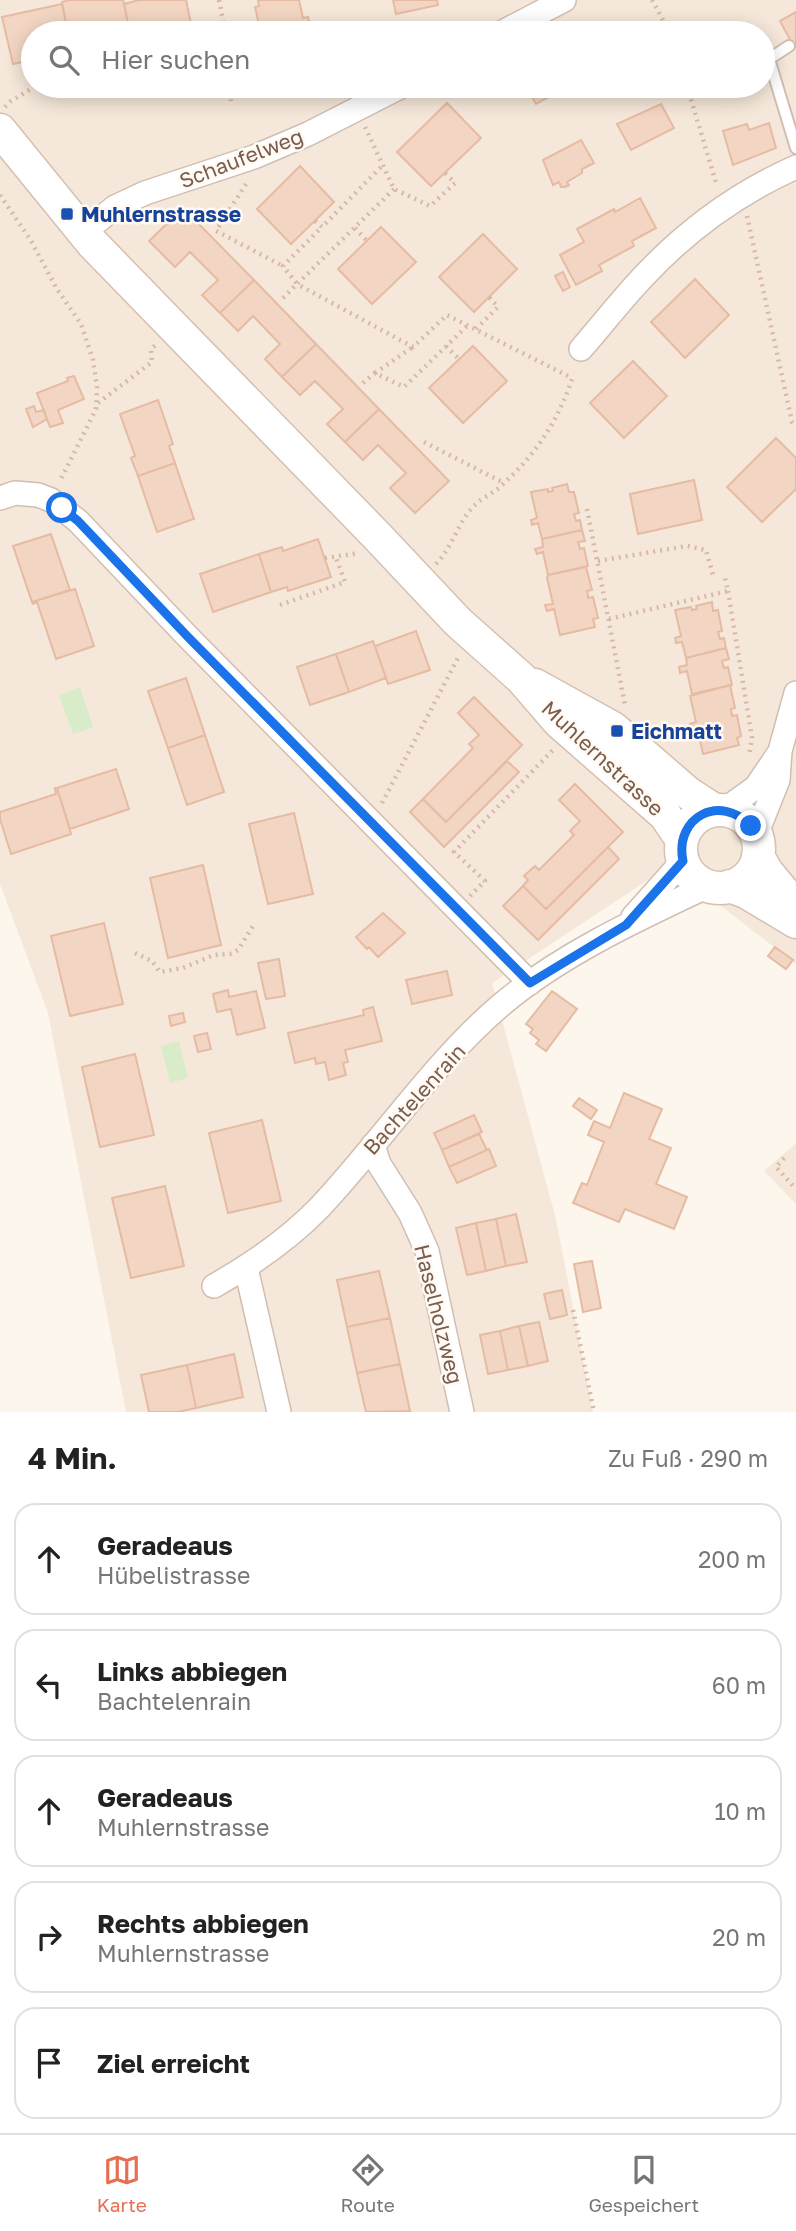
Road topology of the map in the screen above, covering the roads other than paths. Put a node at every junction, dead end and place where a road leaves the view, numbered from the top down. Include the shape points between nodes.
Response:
1 (564, 0) edge
2 (525, 21) edge
3 (789, 46) dead end
4 (775, 55) edge
5 (775, 79) edge
6 (378, 98) edge
7 (0, 130) edge
8 (796, 148) edge
9 (796, 167) edge
10 (83, 233) junction
11 (581, 349) road end
12 (0, 498) edge
13 (521, 678) junction
14 (796, 693) edge
15 (793, 719) edge
16 (780, 751) junction
17 (719, 810) junction
18 (757, 845) junction
19 (683, 850) junction
20 (719, 886) junction
21 (796, 907) edge
22 (796, 922) edge
23 (626, 925) junction
24 (530, 983) junction
25 (373, 1144) junction
26 (246, 1268) junction
27 (214, 1286) dead end
28 (279, 1412) edge
29 (462, 1412) edge

1 - 2 street
3 - 4 lane
5 - 8 lane
6 - 10 street, Schaufelweg via 254,157 145,193 115,207
7 - 10 street, Muhlernstrasse
9 - 11 street via 700,223 644,276
10 - 13 street, Muhlernstrasse via 418,582
12 - 24 street via 26,492 51,500 78,521
13 - 17 street, Muhlernstrasse via 613,728 700,803
13 - 19 street, Muhlernstrasse via 559,722 665,815
14 - 15 street
15 - 16 street
16 - 17 street via 756,787
16 - 18 street via 778,780
17 - 18 street, Muhlernstrasse via 744,818
17 - 19 street, Muhlernstrasse via 693,820
18 - 20 street via 747,877
18 - 21 street, Muhlernstrasse via 767,872
19 - 20 street, Muhlernstrasse via 692,876
19 - 23 street, Bachtelenrain
20 - 22 street, Muhlernstrasse via 746,892
20 - 23 street, Bachtelenrain
23 - 24 street, Bachtelenrain
24 - 25 street, Bachtelenrain via 443,1063
25 - 26 street, Bachtelenrain via 319,1208
25 - 29 street, Haselholzweg via 379,1164 427,1251
26 - 27 street, Bachtelenrain
26 - 28 street

